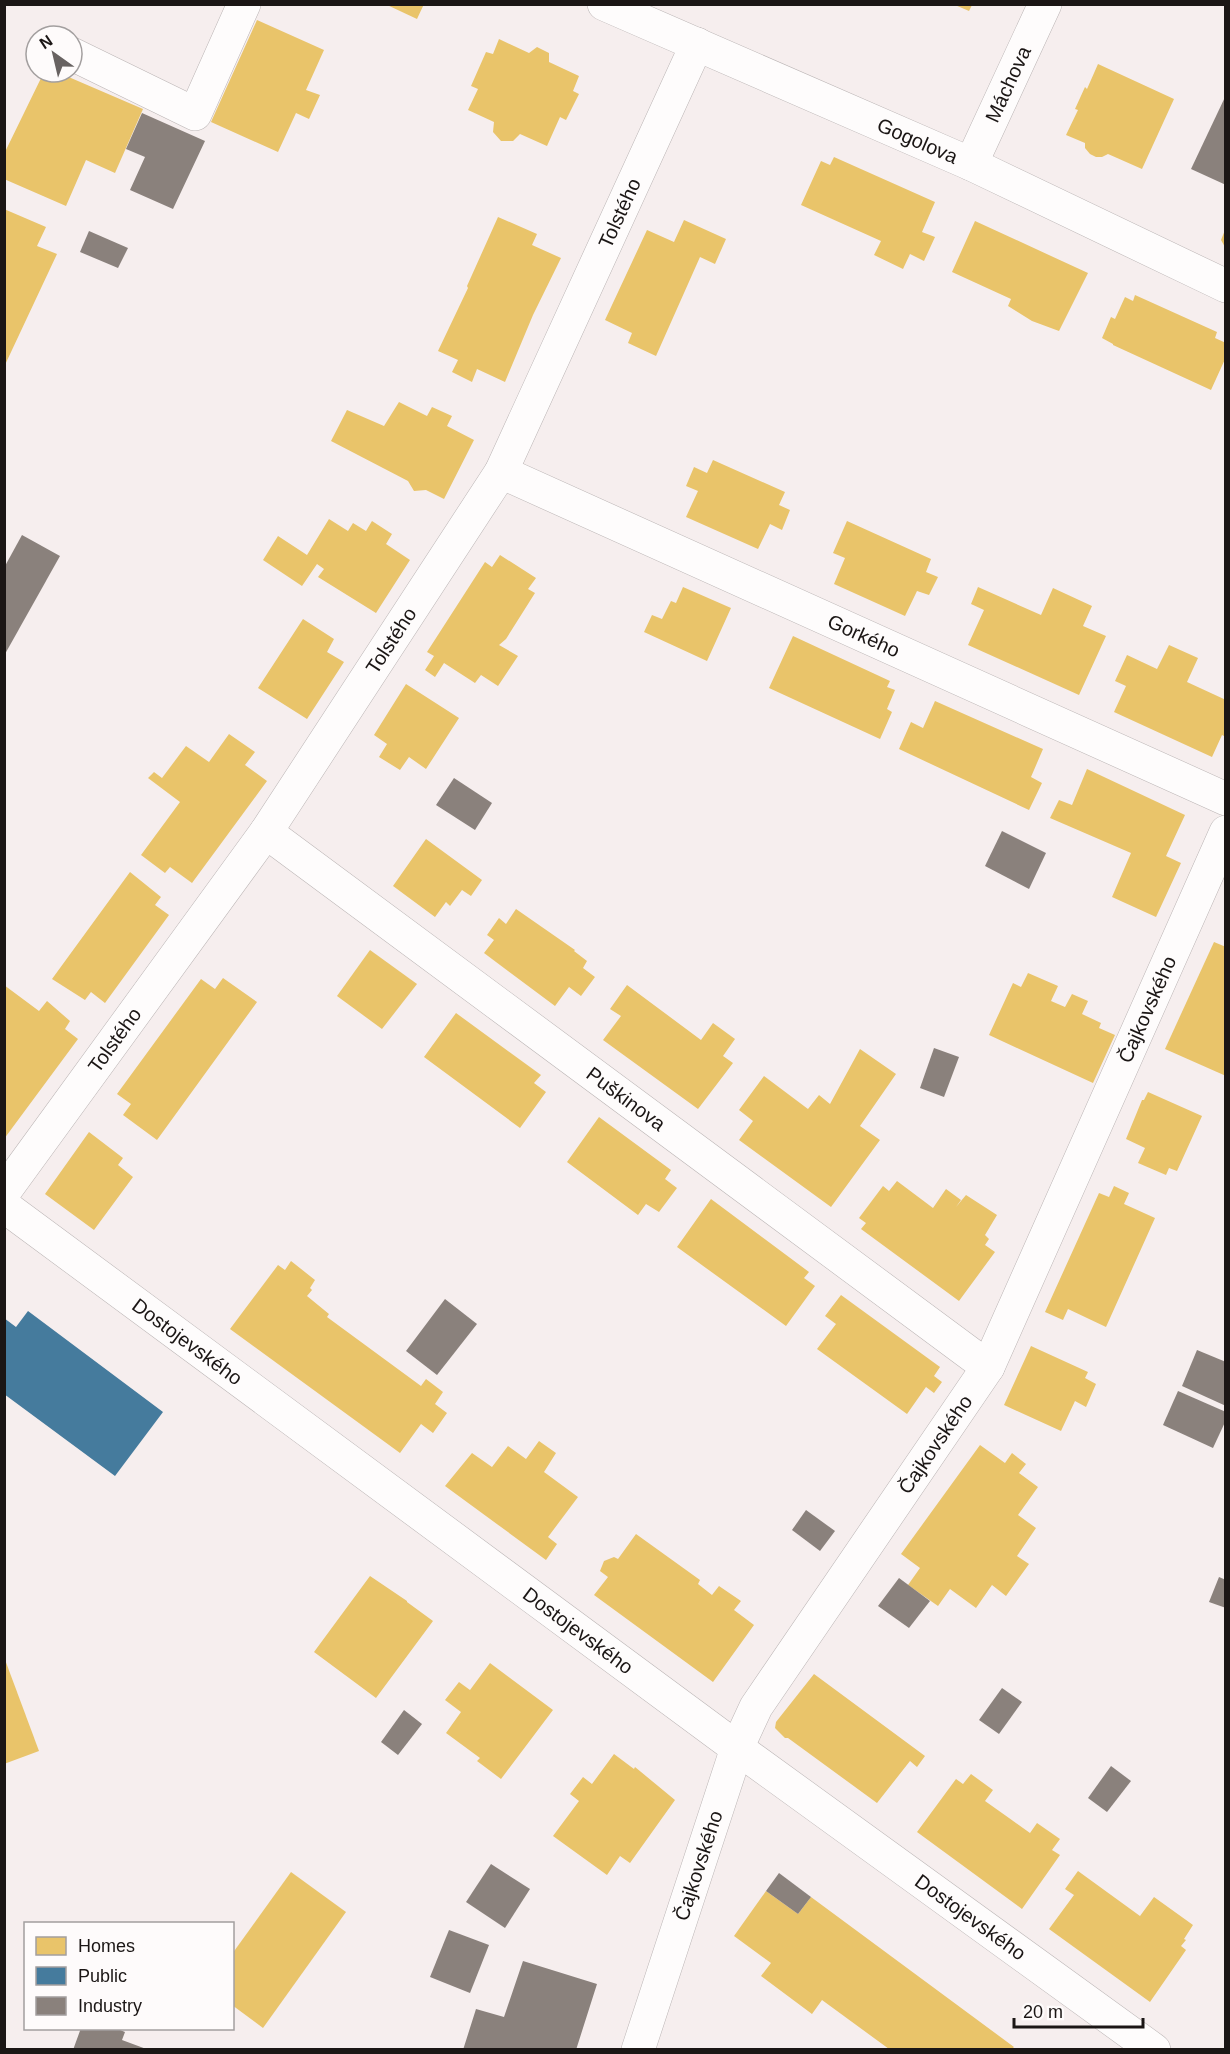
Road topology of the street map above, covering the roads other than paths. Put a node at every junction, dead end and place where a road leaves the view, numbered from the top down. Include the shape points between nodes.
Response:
1 (244, 4) edge
2 (604, 4) edge
3 (1046, 4) edge
4 (697, 44) junction
5 (84, 60) edge
6 (970, 164) junction
7 (1226, 286) edge
8 (501, 472) junction
9 (1226, 799) edge
10 (266, 832) junction
11 (1226, 832) edge
12 (4, 1192) edge
13 (4, 1206) edge
14 (988, 1367) junction
15 (737, 1748) junction
16 (638, 2049) edge
17 (1154, 2049) edge

1 - 5 street via 195,114
2 - 4 street, Gogolova
3 - 6 street, Máchova
4 - 6 street, Gogolova
4 - 8 street, Tolstého
6 - 7 street, Gogolova
8 - 9 street, Gorkého
8 - 10 street, Tolstého
10 - 12 street, Tolstého
10 - 14 street, Puškinova
11 - 14 street, Čajkovského
13 - 15 street, Dostojevského
14 - 15 street, Čajkovského via 756,1707
15 - 16 street, Čajkovského
15 - 17 street, Dostojevského

